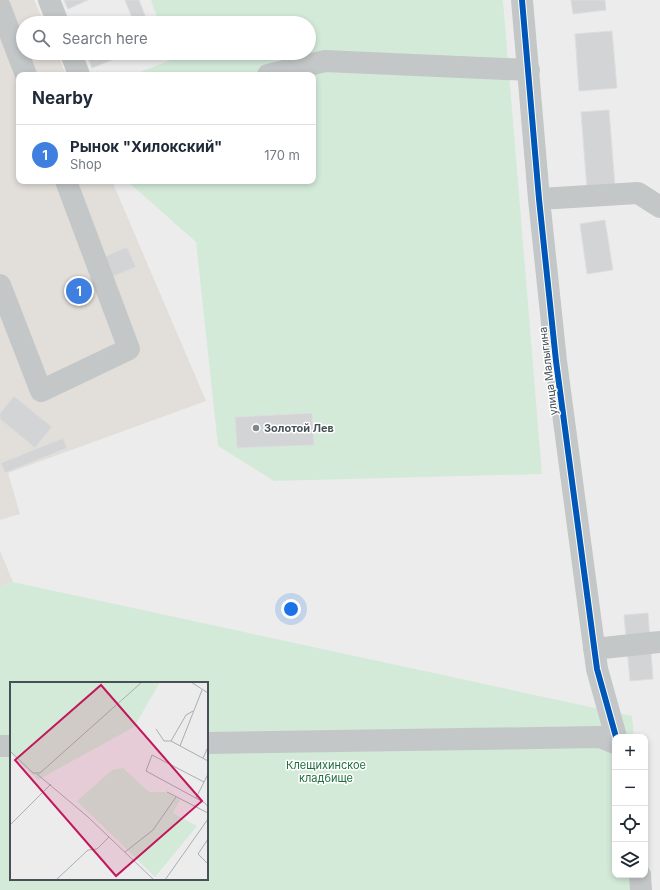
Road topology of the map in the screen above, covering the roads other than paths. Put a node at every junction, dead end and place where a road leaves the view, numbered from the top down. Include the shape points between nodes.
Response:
1 (49, 0) edge
2 (522, 0) edge
3 (0, 7) edge
4 (55, 16) edge
5 (6, 39) edge
6 (16, 57) edge
7 (18, 60) edge
8 (73, 60) edge
9 (529, 70) junction
10 (24, 72) edge
11 (79, 72) edge
12 (280, 72) edge
13 (67, 184) edge
14 (539, 198) junction
15 (660, 207) edge
16 (0, 285) edge
17 (660, 642) edge
18 (594, 649) junction
19 (615, 734) edge
20 (612, 742) edge
21 (208, 743) edge
22 (640, 878) edge
23 (642, 890) edge

1 - 4 street
2 - 9 street, улица Малыгина
3 - 5 street
5 - 6 street
7 - 10 street
8 - 11 street
9 - 12 street via 325,61
9 - 14 street, улица Малыгина
13 - 16 street via 129,349 41,391
14 - 15 street via 638,193
14 - 18 street, улица Малыгина via 556,361
17 - 18 street
18 - 19 street, улица Малыгина via 596,669
20 - 21 street via 600,737
22 - 23 street

